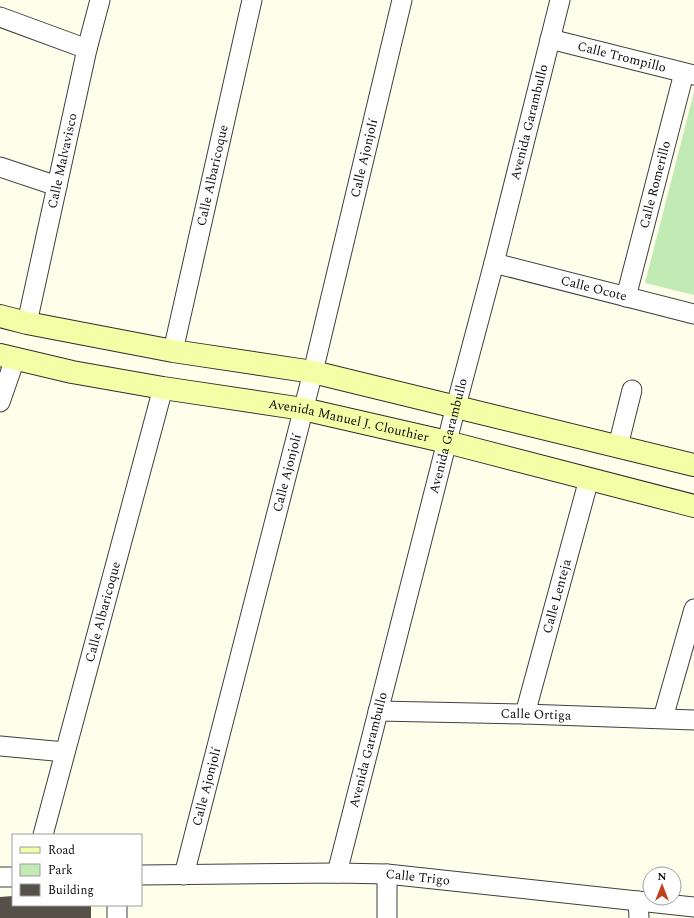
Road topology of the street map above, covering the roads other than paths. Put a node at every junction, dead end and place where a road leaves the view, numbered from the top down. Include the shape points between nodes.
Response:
1 (100, 0) edge
2 (252, 0) edge
3 (402, 0) edge
4 (560, 0) edge
5 (0, 17) edge
6 (550, 39) junction
7 (87, 49) junction
8 (689, 74) edge
9 (0, 167) edge
10 (57, 186) junction
11 (494, 263) junction
12 (626, 297) junction
13 (694, 314) edge
14 (0, 316) edge
15 (27, 323) junction
16 (173, 351) junction
17 (8, 357) edge
18 (313, 372) junction
19 (163, 388) junction
20 (632, 390) dead end
21 (0, 402) edge
22 (456, 406) junction
23 (304, 409) junction
24 (447, 442) junction
25 (618, 446) junction
26 (694, 465) edge
27 (589, 479) junction
28 (694, 506) edge
29 (694, 609) edge
30 (378, 711) junction
31 (525, 714) junction
32 (663, 718) junction
33 (694, 720) edge
34 (0, 746) edge
35 (65, 752) junction
36 (43, 834) edge
37 (337, 873) junction
38 (387, 874) junction
39 (142, 875) edge
40 (184, 875) junction
41 (0, 877) edge
42 (12, 877) edge
43 (117, 906) edge
44 (694, 907) edge
45 (638, 909) edge
46 (117, 918) edge
47 (387, 918) edge

1 - 7 street, Calle Malvavisco
2 - 16 street, Calle Albaricoque
3 - 18 street, Calle Ajonjolí
4 - 6 street, Avenida Garambullo
5 - 7 street
6 - 8 street, Calle Trompillo
6 - 11 street, Avenida Garambullo
7 - 10 street, Calle Malvavisco
8 - 12 street, Calle Romerillo
9 - 10 street
10 - 15 street, Calle Malvavisco
11 - 12 street, Calle Ocote
11 - 22 street, Avenida Garambullo
12 - 13 street, Calle Ocote
14 - 15 main road
15 - 16 main road
16 - 18 main road
17 - 19 main road, Avenida Manuel J. Clouthier via 72,372
17 - 21 street
18 - 22 main road
18 - 23 street, Calle Ajonjolí
19 - 23 main road, Avenida Manuel J. Clouthier
19 - 35 street, Calle Albaricoque
20 - 25 street
22 - 24 street, Avenida Garambullo
22 - 25 main road
23 - 24 main road, Avenida Manuel J. Clouthier
23 - 40 street, Calle Ajonjolí
24 - 27 main road, Avenida Manuel J. Clouthier
24 - 30 street, Avenida Garambullo
25 - 26 main road
27 - 28 main road, Avenida Manuel J. Clouthier
27 - 31 street, Calle Lenteja
29 - 32 street
30 - 31 street, Calle Ortiga
30 - 37 street, Avenida Garambullo
31 - 32 street, Calle Ortiga
32 - 33 street, Calle Ortiga
34 - 35 street
35 - 36 street, Calle Albaricoque
37 - 38 street, Calle Trigo
37 - 40 street, Calle Trigo
38 - 45 street, Calle Trigo
38 - 47 street
39 - 40 street, Calle Trigo
41 - 42 street
43 - 46 street
44 - 45 street, Calle Trigo

